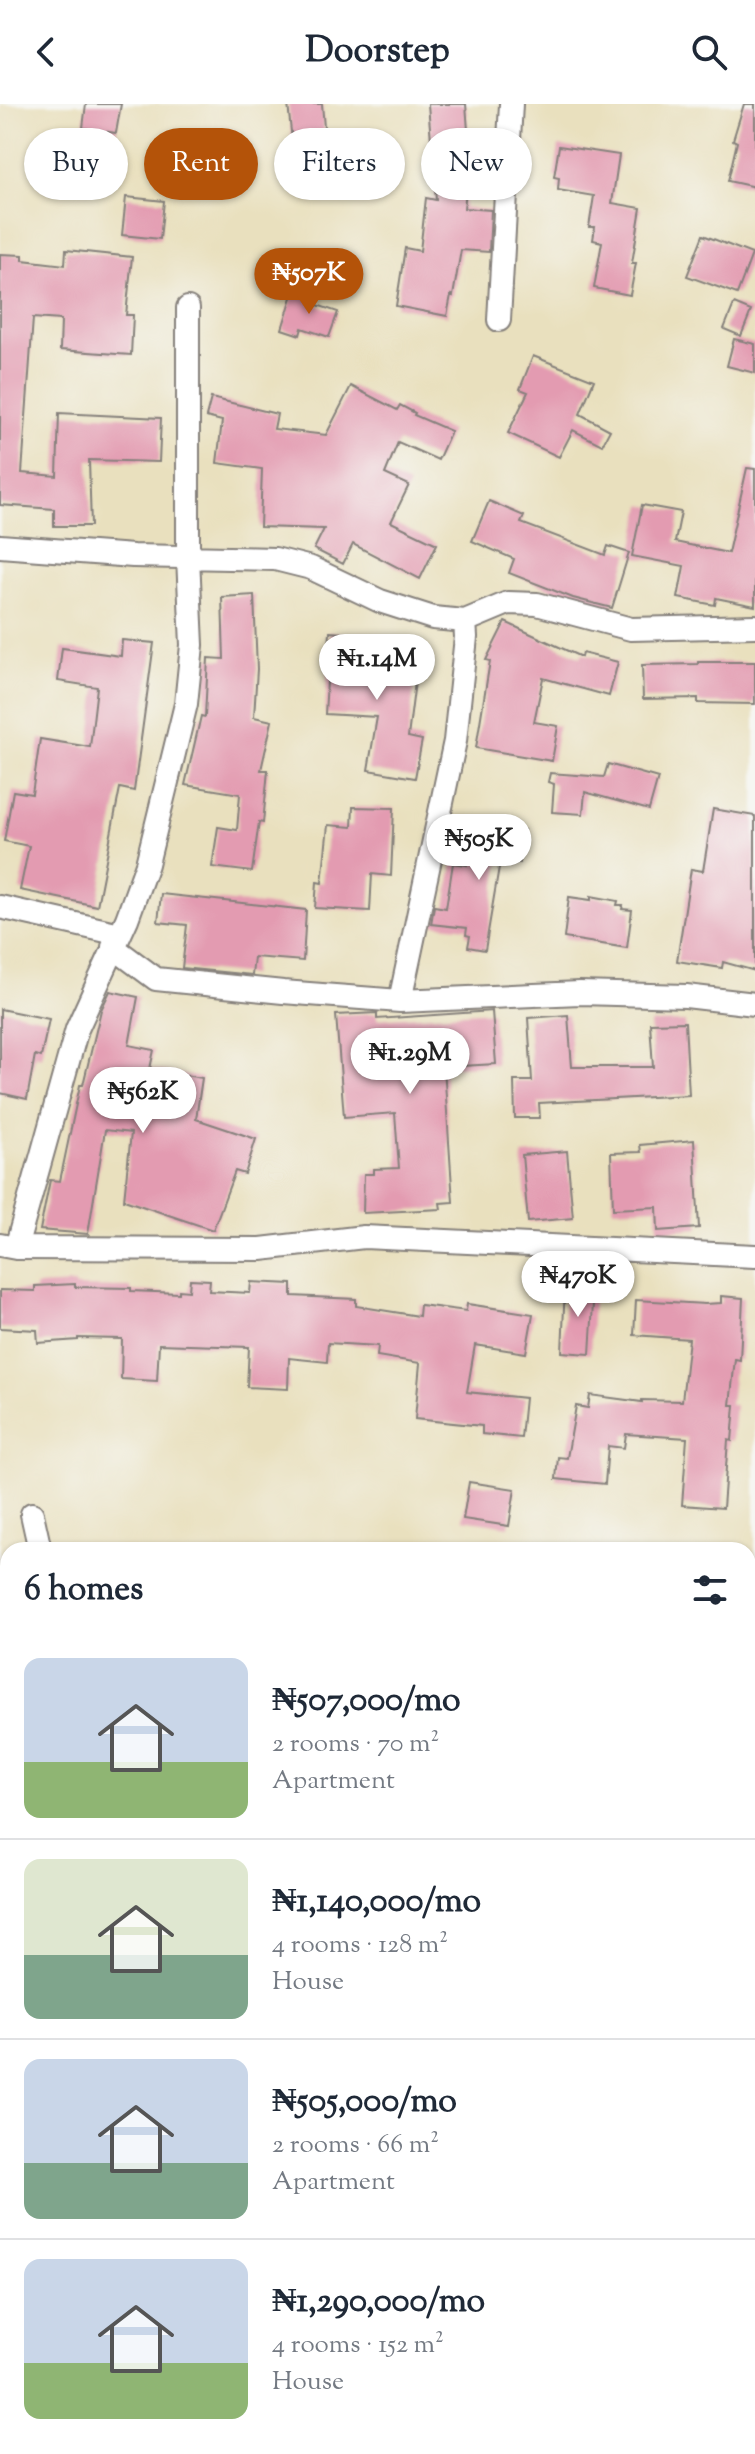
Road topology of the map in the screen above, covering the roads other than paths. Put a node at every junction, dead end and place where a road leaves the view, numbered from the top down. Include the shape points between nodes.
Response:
1 (511, 104) edge
2 (188, 308) dead end
3 (499, 320) dead end
4 (0, 546) edge
5 (188, 557) junction
6 (465, 621) junction
7 (755, 626) edge
8 (0, 907) edge
9 (116, 940) junction
10 (400, 1001) junction
11 (755, 1004) edge
12 (8, 1246) edge
13 (755, 1256) edge
14 (32, 1514) dead end
15 (38, 1542) edge

1 - 3 street
2 - 5 street
4 - 5 street
5 - 6 street via 275,559 311,568 380,601 433,618
5 - 9 street via 192,645 186,704 147,864
6 - 7 street via 508,603 522,603 631,629
6 - 10 street via 455,741
8 - 9 street
9 - 10 street via 156,979
9 - 12 street via 77,1029
10 - 11 street via 580,993
12 - 13 street via 261,1249 364,1237
14 - 15 street

